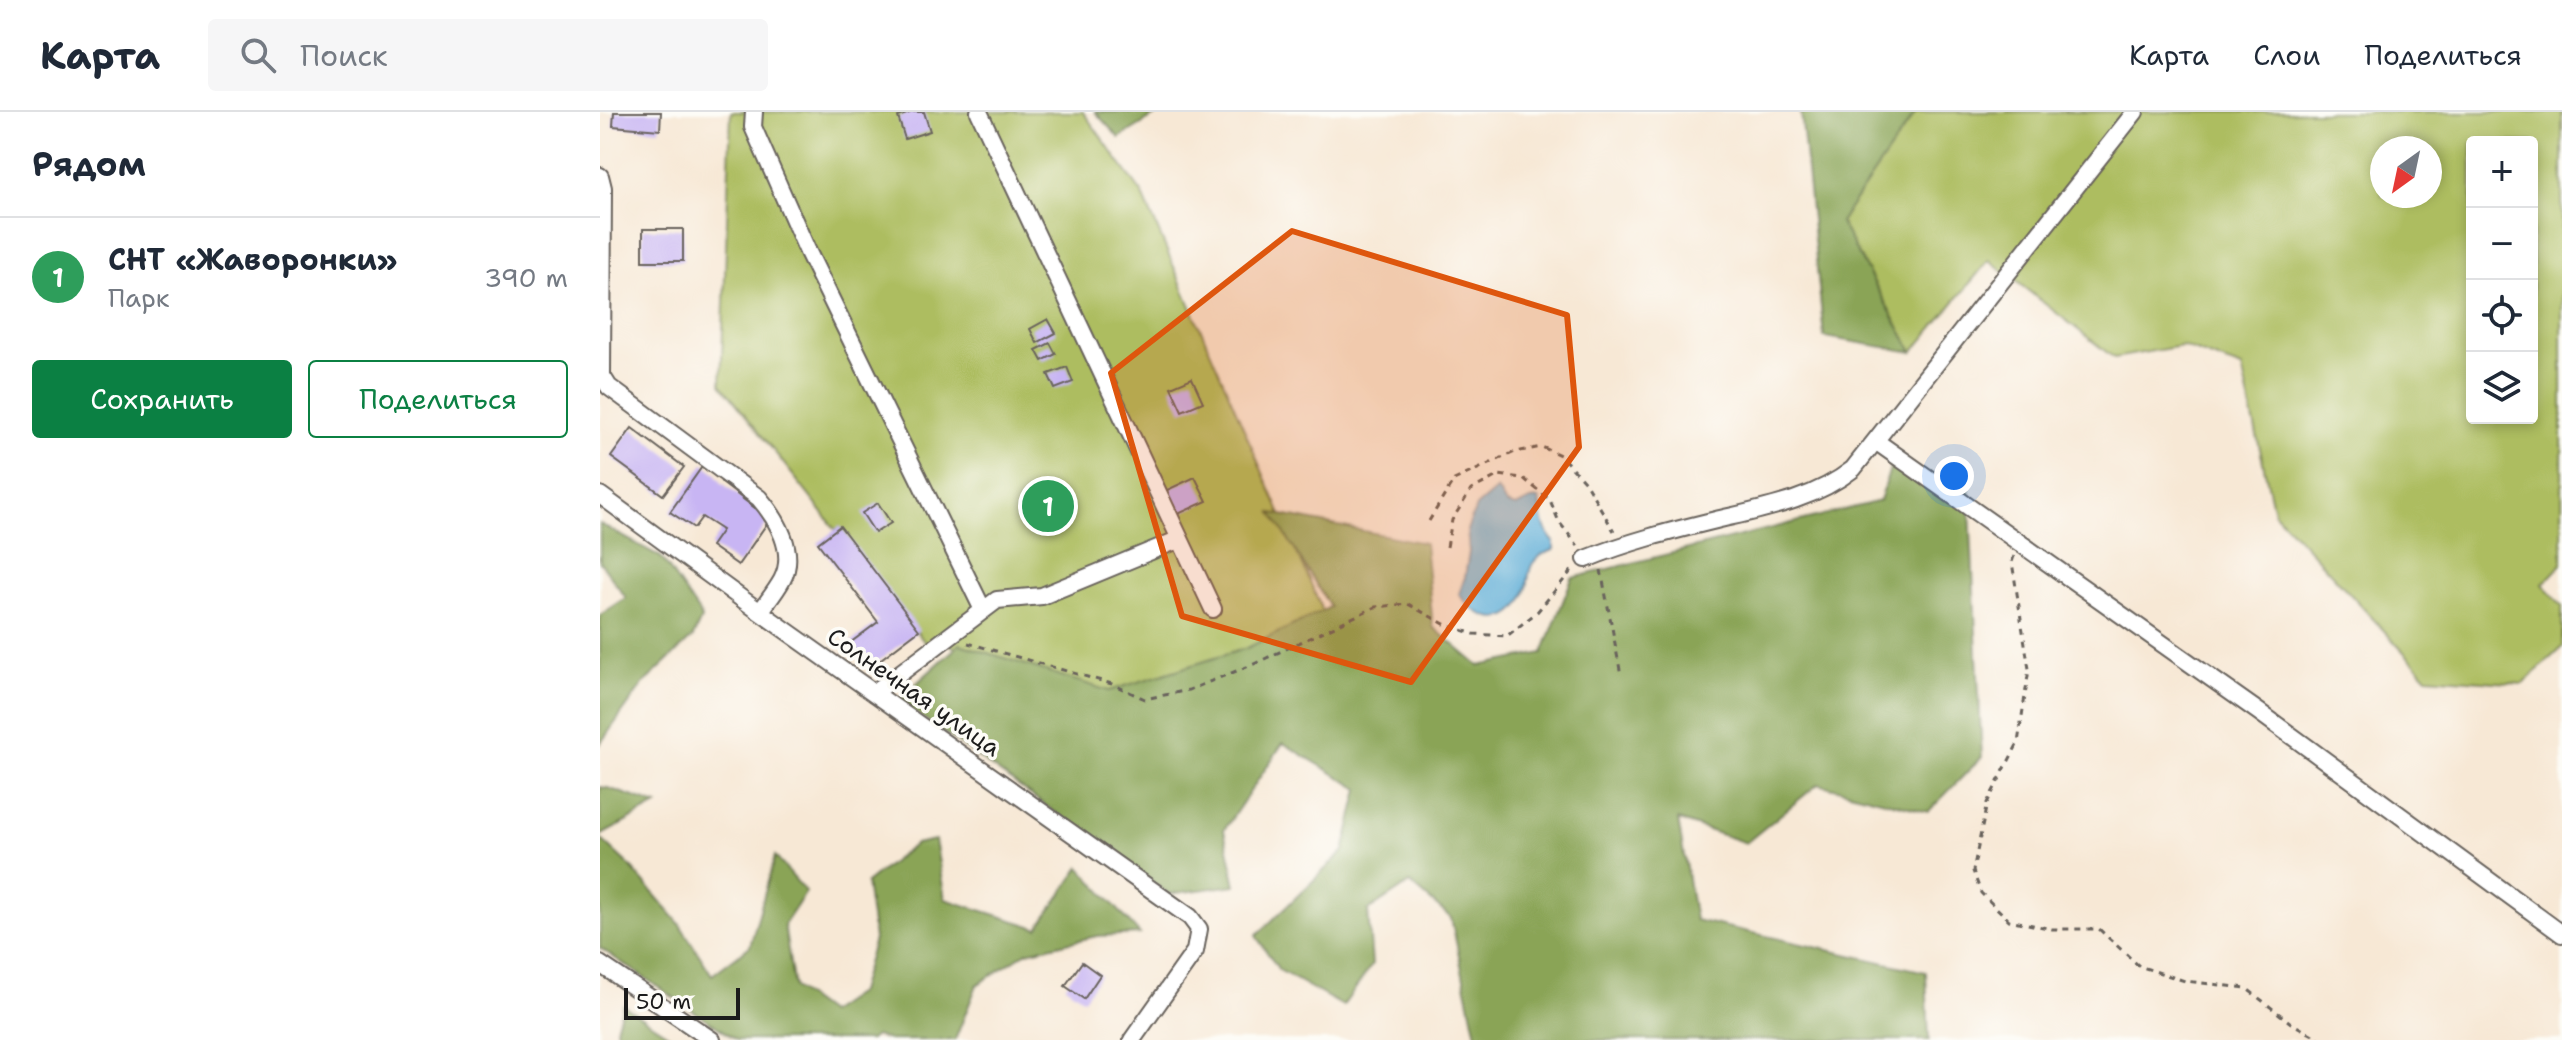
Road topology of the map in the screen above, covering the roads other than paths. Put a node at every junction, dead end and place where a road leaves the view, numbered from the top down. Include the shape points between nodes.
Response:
1 (754, 112) edge
2 (979, 112) edge
3 (2135, 112) edge
4 (600, 176) edge
5 (1877, 442) junction
6 (600, 495) edge
7 (1180, 539) junction
8 (1592, 557) road end
9 (1213, 609) dead end
10 (983, 610) junction
11 (760, 612) junction
12 (874, 693) junction
13 (2562, 934) edge
14 (600, 964) edge
15 (712, 1040) edge
16 (1132, 1040) edge

1 - 10 street via 753,127 808,252
2 - 7 street
3 - 5 street
4 - 11 street via 602,376 609,387 759,498 774,515 784,537 784,577
5 - 8 street via 1853,469 1820,490 1622,544
5 - 13 street
6 - 11 street, Солнечная улица
7 - 9 street
7 - 10 street via 1042,596 997,600
10 - 12 street
11 - 12 street, Солнечная улица
12 - 16 street, Солнечная улица via 1175,906 1199,929 1195,951
14 - 15 street

